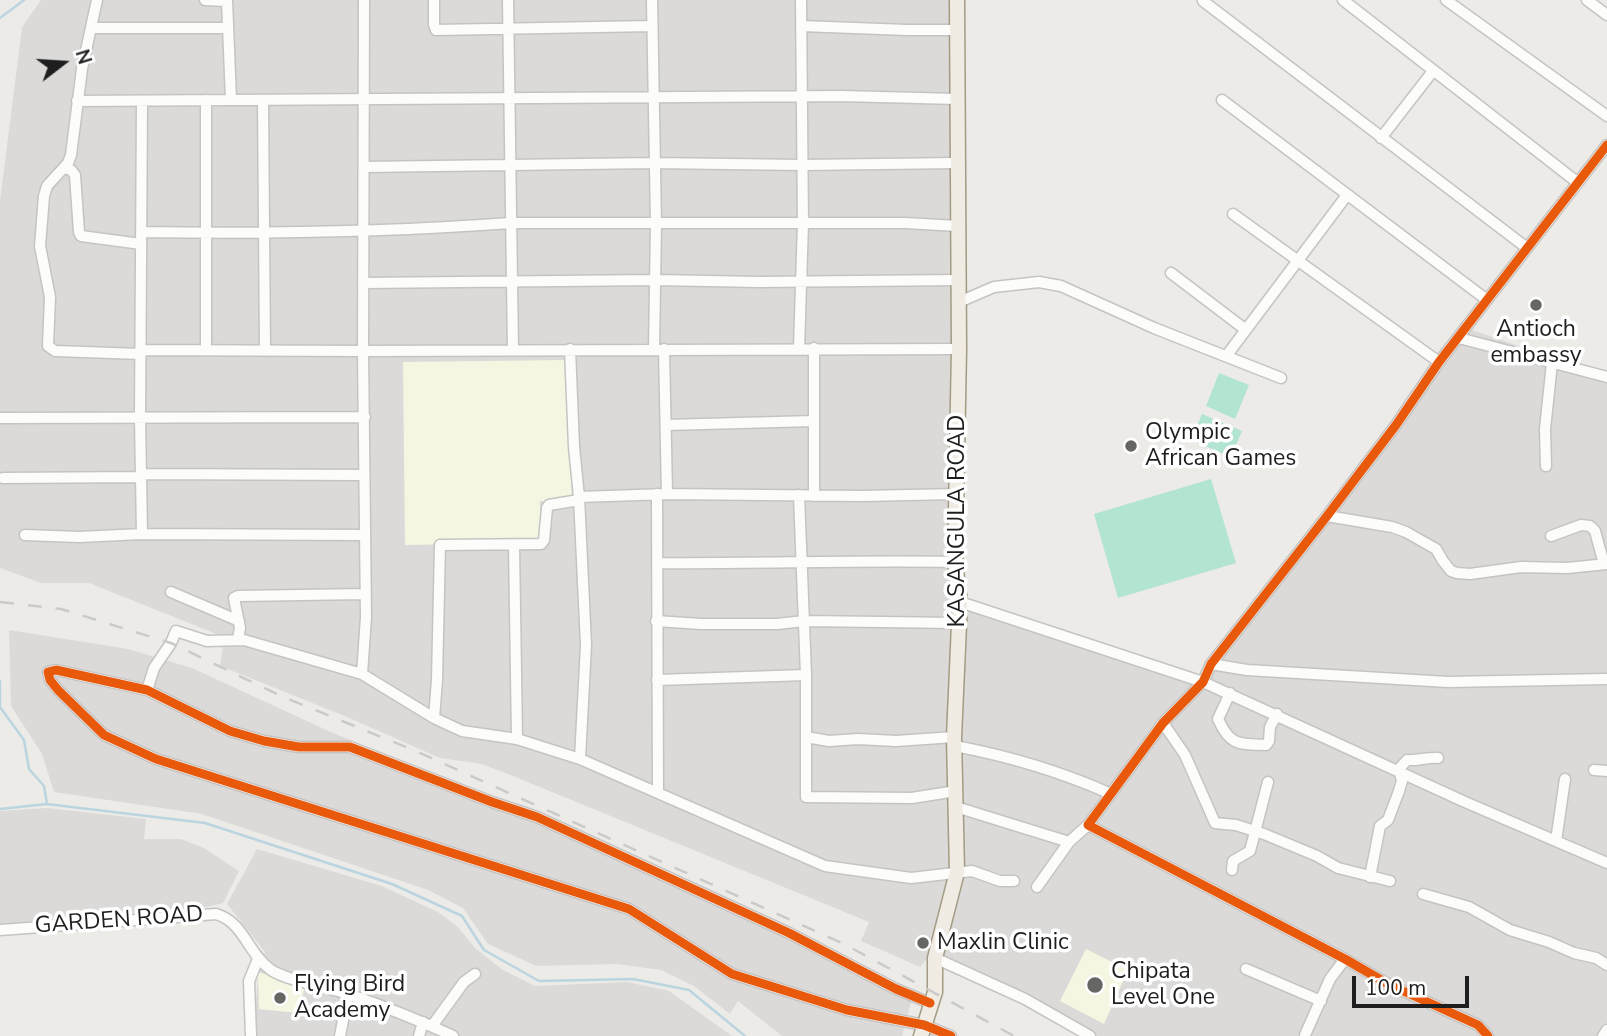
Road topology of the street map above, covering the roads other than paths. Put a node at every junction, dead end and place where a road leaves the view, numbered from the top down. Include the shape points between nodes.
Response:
1 (97, 0) edge
2 (205, 0) edge
3 (364, 0) edge
4 (434, 0) edge
5 (508, 0) edge
6 (652, 0) edge
7 (801, 0) edge
8 (957, 0) edge
9 (1343, 0) edge
10 (1446, 0) edge
11 (1587, 0) edge
12 (227, 1) edge
13 (1203, 1) edge
14 (1607, 15) edge
15 (652, 26) junction
16 (801, 26) junction
17 (228, 27) junction
18 (509, 27) junction
19 (92, 28) junction
20 (957, 30) junction
21 (1433, 71) junction
22 (652, 98) junction
23 (802, 98) junction
24 (510, 99) junction
25 (958, 99) junction
26 (206, 100) junction
27 (231, 100) junction
28 (263, 100) junction
29 (1222, 100) dead end
30 (77, 101) junction
31 (364, 101) junction
32 (142, 102) junction
33 (1607, 116) edge
34 (1381, 138) junction
35 (1607, 145) edge
36 (654, 163) junction
37 (958, 163) junction
38 (802, 165) junction
39 (510, 166) junction
40 (364, 167) junction
41 (64, 168) junction
42 (1577, 182) junction
43 (1347, 195) junction
44 (1233, 214) dead end
45 (510, 223) junction
46 (656, 223) junction
47 (803, 223) junction
48 (958, 226) junction
49 (363, 229) junction
50 (262, 231) junction
51 (205, 233) junction
52 (141, 238) junction
53 (1527, 248) junction
54 (1297, 260) junction
55 (1171, 273) dead end
56 (656, 280) junction
57 (959, 280) junction
58 (801, 282) junction
59 (511, 283) junction
60 (363, 284) junction
61 (1487, 300) junction
62 (959, 302) junction
63 (1246, 330) junction
64 (1459, 338) junction
65 (799, 348) junction
66 (814, 348) junction
67 (570, 349) junction
68 (659, 349) junction
69 (959, 349) junction
70 (205, 350) junction
71 (513, 350) junction
72 (265, 351) junction
73 (363, 351) junction
74 (141, 352) junction
75 (1227, 355) junction
76 (1439, 362) junction
77 (1552, 363) junction
78 (1607, 377) edge
79 (1281, 378) dead end
80 (365, 417) junction
81 (0, 418) edge
82 (140, 418) junction
83 (814, 421) junction
84 (666, 425) junction
85 (1546, 466) dead end
86 (142, 475) junction
87 (363, 475) junction
88 (3, 478) dead end
89 (662, 494) junction
90 (956, 494) junction
91 (799, 495) junction
92 (814, 495) junction
93 (579, 499) junction
94 (1327, 516) junction
95 (142, 534) junction
96 (364, 535) junction
97 (25, 536) dead end
98 (1551, 536) dead end
99 (514, 545) junction
100 (955, 562) junction
101 (657, 563) junction
102 (803, 564) junction
103 (1605, 564) edge
104 (171, 592) dead end
105 (364, 594) junction
106 (960, 602) junction
107 (239, 621) junction
108 (656, 621) junction
109 (804, 621) junction
110 (958, 623) junction
111 (238, 639) junction
112 (1211, 664) junction
113 (362, 674) junction
114 (806, 675) junction
115 (1607, 679) edge
116 (657, 681) junction
117 (1203, 682) junction
118 (147, 690) junction
119 (1230, 693) junction
120 (1277, 714) junction
121 (434, 718) junction
122 (1163, 723) junction
123 (806, 737) junction
124 (517, 739) junction
125 (955, 742) junction
126 (1438, 758) dead end
127 (580, 759) junction
128 (1399, 770) junction
129 (1594, 770) dead end
130 (1607, 771) edge
131 (1565, 779) dead end
132 (1268, 782) dead end
133 (956, 791) junction
134 (658, 793) junction
135 (1111, 794) junction
136 (956, 807) junction
137 (1088, 825) junction
138 (1255, 832) junction
139 (1556, 841) junction
140 (1069, 842) junction
141 (1607, 863) edge
142 (1232, 870) dead end
143 (957, 872) junction
144 (1370, 877) junction
145 (1014, 881) dead end
146 (1390, 881) dead end
147 (1037, 887) dead end
148 (1423, 894) dead end
149 (0, 930) edge
150 (934, 958) junction
151 (258, 959) junction
152 (1345, 959) junction
153 (1607, 965) edge
154 (1246, 969) dead end
155 (474, 974) dead end
156 (348, 994) junction
157 (1321, 1001) junction
158 (930, 1003) junction
159 (427, 1024) junction
160 (923, 1030) edge
161 (1607, 1030) edge
162 (1305, 1035) edge
163 (251, 1036) edge
164 (340, 1036) edge
165 (419, 1036) edge
166 (453, 1036) edge
167 (951, 1036) edge
168 (1090, 1036) edge
169 (1489, 1036) edge
170 (1603, 1036) edge

1 - 19 street
2 - 12 street
3 - 31 street
4 - 18 street via 436,30
5 - 18 street
6 - 15 street
7 - 16 street
8 - 20 main road, KASANGULA ROAD
9 - 21 street
10 - 33 street
11 - 14 street
12 - 17 street
13 - 34 street
15 - 18 street
15 - 22 street
16 - 20 street
16 - 23 street
17 - 19 street
17 - 27 street
18 - 24 street
19 - 30 street
20 - 25 main road, KASANGULA ROAD
21 - 34 street
21 - 42 street
22 - 23 street
22 - 24 street
22 - 36 street
23 - 25 street
23 - 38 street
24 - 31 street
24 - 39 street
25 - 37 main road, KASANGULA ROAD
26 - 27 street
26 - 32 street
26 - 51 street
27 - 28 street
28 - 31 street
28 - 50 street
29 - 43 street
30 - 32 street
30 - 41 street via 71,155
31 - 40 street
32 - 52 street
34 - 53 street
35 - 42 street
36 - 38 street
36 - 39 street
36 - 46 street
37 - 38 street
37 - 48 main road, KASANGULA ROAD
38 - 47 street
39 - 40 street
39 - 45 street
40 - 49 street
41 - 52 street via 75,175 81,236
41 - 74 street via 44,196 40,246 50,297 48,346 55,351
42 - 53 street
43 - 54 street
43 - 61 street
44 - 54 street
45 - 46 street
45 - 49 street
45 - 59 street
46 - 47 street
46 - 56 street
47 - 48 street
47 - 58 street
48 - 57 main road, KASANGULA ROAD
49 - 50 street
49 - 60 street
50 - 51 street
50 - 72 street
51 - 52 street
51 - 70 street
52 - 74 street
53 - 61 street
54 - 63 street
54 - 76 street
55 - 63 street
56 - 58 street
56 - 59 street
56 - 68 street
57 - 58 street
57 - 62 main road, KASANGULA ROAD
58 - 65 street
59 - 60 street
59 - 71 street
60 - 73 street
61 - 64 street
62 - 69 main road, KASANGULA ROAD
62 - 75 street via 994,287 1039,282 1061,286
63 - 75 street
64 - 76 street
64 - 77 street
65 - 66 street
65 - 68 street
66 - 69 street
66 - 83 street
67 - 68 street
67 - 71 street
67 - 93 street
68 - 84 street
69 - 90 main road, KASANGULA ROAD
70 - 72 street
70 - 74 street
71 - 73 street
72 - 73 street
73 - 80 street
74 - 82 street
75 - 79 street
76 - 94 street
77 - 78 street
77 - 85 street
80 - 82 street
80 - 87 street
81 - 82 street
82 - 86 street
83 - 84 street
83 - 92 street
84 - 89 street
86 - 87 street
86 - 88 street
86 - 95 street
87 - 96 street
89 - 91 street
89 - 93 street
89 - 101 street
90 - 92 street
90 - 100 main road, KASANGULA ROAD
91 - 92 street
91 - 102 street
93 - 99 street via 549,505 541,544
93 - 127 street via 586,645
94 - 103 street via 1406,532 1436,549 1457,573
94 - 112 street
95 - 96 street
95 - 97 street
96 - 105 street
98 - 103 street via 1590,526
99 - 121 street via 440,545
99 - 124 street
100 - 102 street
100 - 106 main road, KASANGULA ROAD
101 - 102 street
101 - 108 street
102 - 109 street
104 - 107 street
105 - 107 street via 243,595 234,598
105 - 113 street
106 - 110 main road, KASANGULA ROAD
106 - 117 street
107 - 111 street
108 - 109 street
108 - 116 street
109 - 110 street
109 - 114 street
110 - 125 main road, KASANGULA ROAD
111 - 113 street
111 - 118 street via 207,640 176,631
112 - 115 street via 1457,683
112 - 117 street
113 - 121 street
114 - 116 street
114 - 123 street
116 - 134 street
117 - 119 street
117 - 122 street
118 - 158 street via 230,731 299,747 350,747 537,817
118 - 160 street via 51,669 48,675 104,735 156,759 629,909 732,974
119 - 120 street
119 - 120 street via 1218,719 1234,743 1266,745
120 - 128 street
121 - 124 street via 462,731
122 - 135 street
122 - 138 street via 1185,755 1215,823
123 - 125 street
123 - 133 street via 806,797 912,798
124 - 127 street
125 - 133 main road, KASANGULA ROAD
125 - 135 street
126 - 128 street via 1407,760
127 - 134 street
128 - 139 street
128 - 144 street via 1402,781 1388,820 1380,826
129 - 130 street
131 - 139 street
132 - 138 street
133 - 136 main road, KASANGULA ROAD
134 - 143 street via 825,866 911,878
135 - 137 street
136 - 140 street
136 - 143 main road, KASANGULA ROAD
137 - 140 street
137 - 152 street
138 - 142 street via 1250,851 1233,861
138 - 144 street
139 - 141 street
140 - 147 street
143 - 145 street
143 - 150 main road, KASANGULA ROAD
144 - 146 street
148 - 153 street via 1469,907 1510,930
149 - 151 street, GARDEN ROAD via 216,914 238,927
150 - 158 main road, KASANGULA ROAD via 935,992
150 - 168 street via 1025,999
151 - 156 street, GARDEN ROAD via 273,971
151 - 163 street via 249,981
152 - 157 street
152 - 169 street via 1478,1025
154 - 157 street
155 - 159 street
156 - 159 street, GARDEN ROAD
156 - 164 street
157 - 162 street
158 - 160 main road, KASANGULA ROAD
159 - 165 street
159 - 166 street, GARDEN ROAD
160 - 167 street
161 - 170 street

